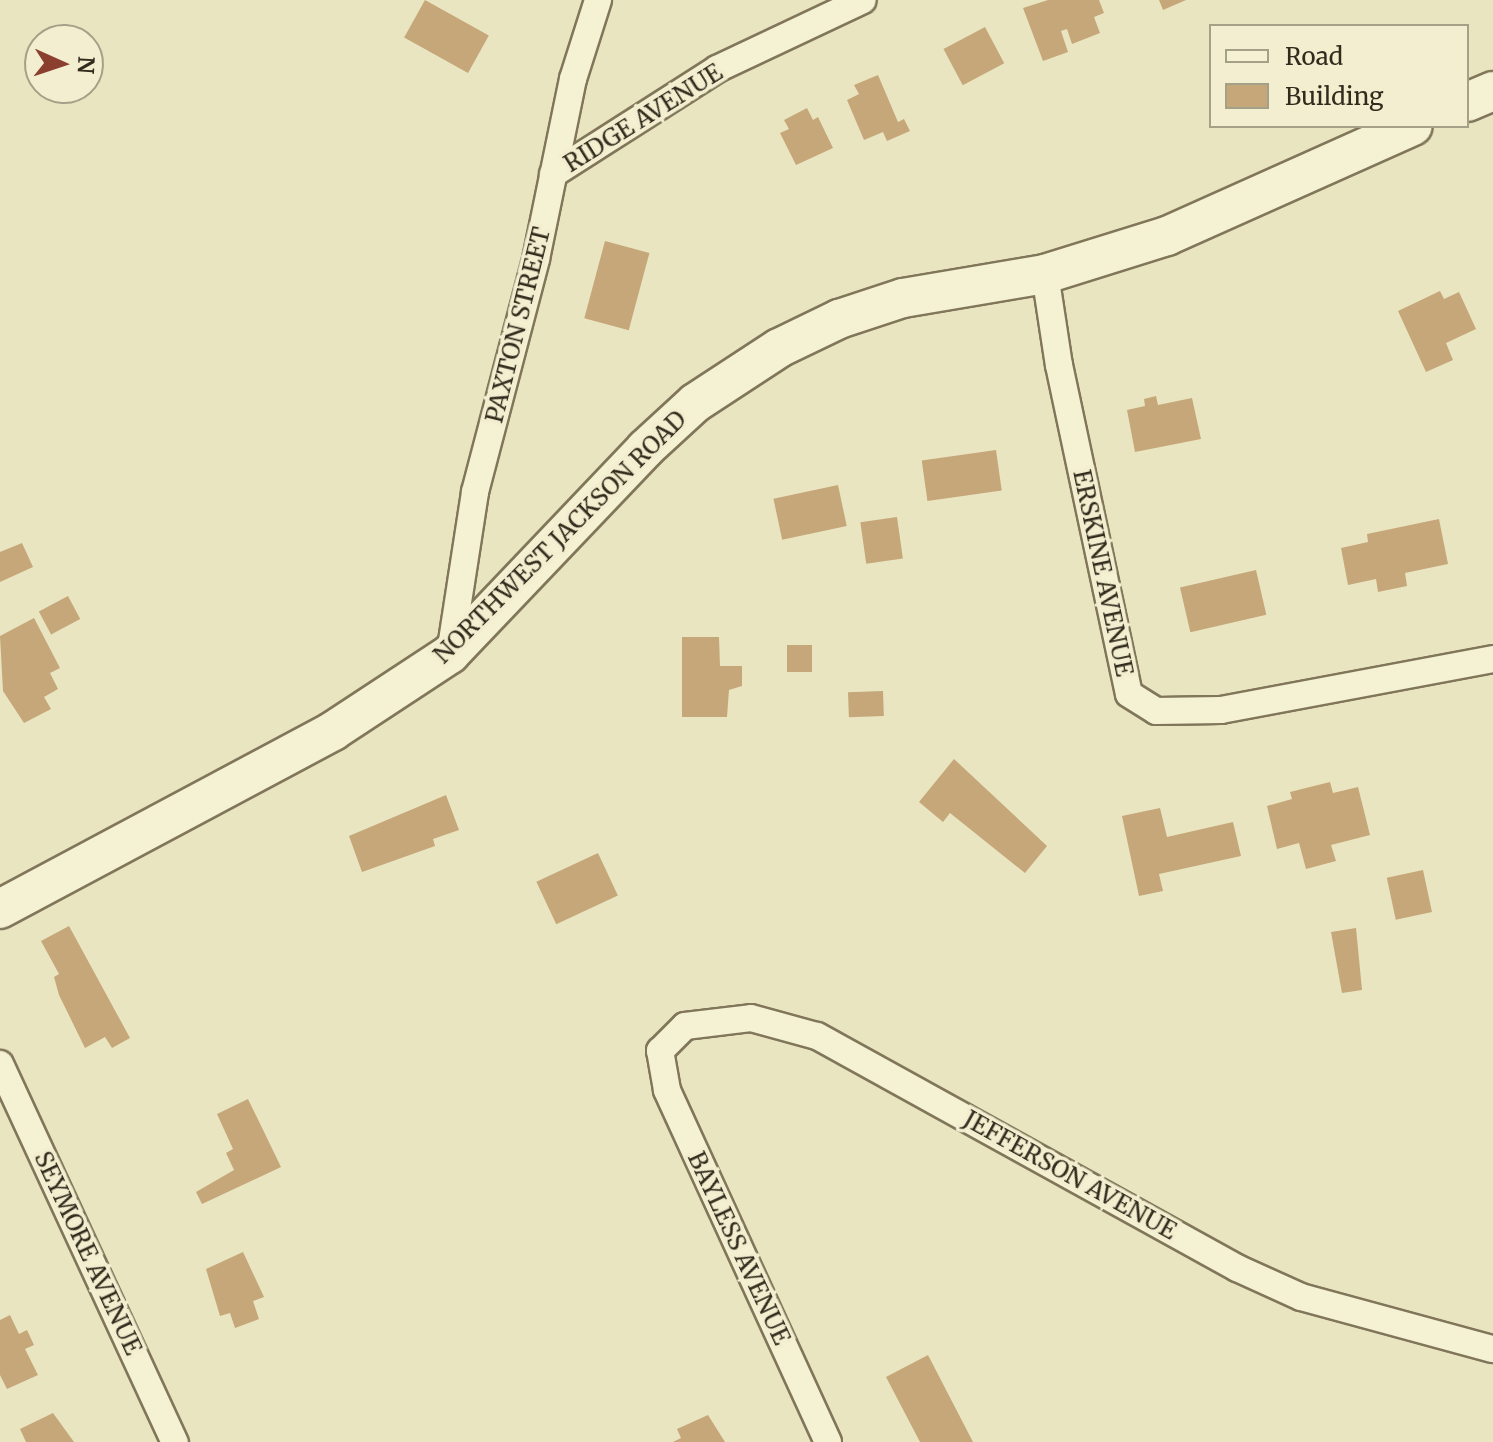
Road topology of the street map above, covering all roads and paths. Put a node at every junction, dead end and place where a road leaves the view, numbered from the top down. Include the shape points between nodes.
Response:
1 (598, 0) edge
2 (863, 0) edge
3 (1493, 91) edge
4 (1469, 101) edge
5 (1409, 128) edge
6 (553, 174) junction
7 (1045, 274) junction
8 (450, 654) junction
9 (1493, 659) edge
10 (0, 909) edge
11 (660, 1051) joint
12 (0, 1064) edge
13 (1493, 1349) edge
14 (175, 1442) edge
15 (828, 1442) edge

1 - 6 street, PAXTON STREET via 573,79
2 - 6 street, RIDGE AVENUE via 717,69
3 - 4 main road
5 - 7 main road, NORTHWEST JACKSON ROAD via 1167,236
6 - 8 street, PAXTON STREET via 475,492
7 - 8 main road, NORTHWEST JACKSON ROAD via 903,298 839,319 722,383 645,449
7 - 9 street, ERSKINE AVENUE via 1059,365 1129,694 1156,711 1221,710
8 - 10 main road, NORTHWEST JACKSON ROAD via 333,731
11 - 13 street, JEFFERSON AVENUE via 685,1026 751,1018 817,1036 1237,1268 1301,1297
11 - 15 street, BAYLESS AVENUE via 667,1090
12 - 14 street, SEYMORE AVENUE

